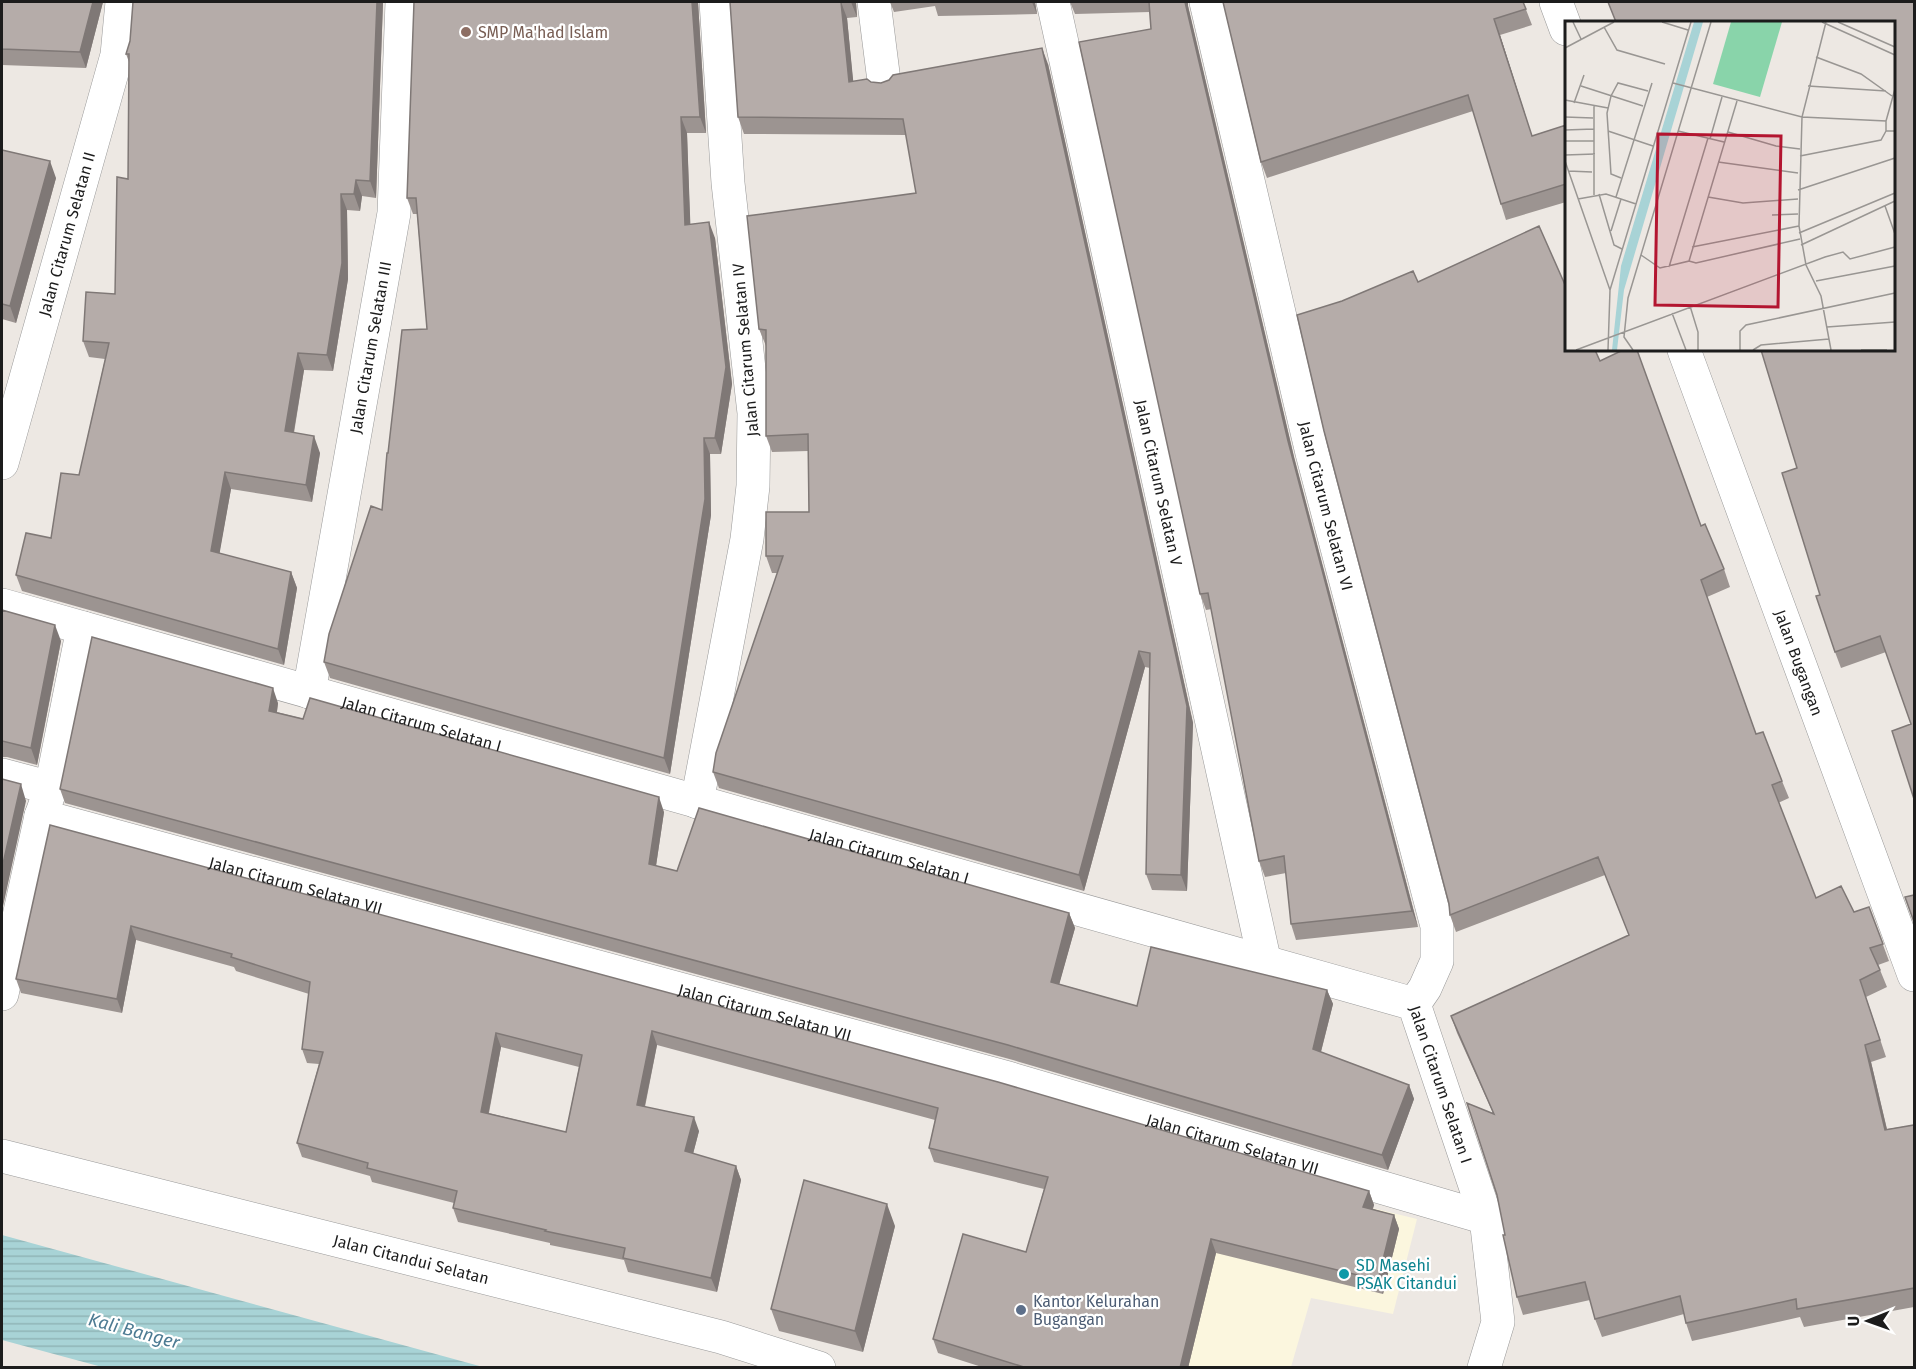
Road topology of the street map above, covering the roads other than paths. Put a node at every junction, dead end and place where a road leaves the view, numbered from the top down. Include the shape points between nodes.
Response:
1 (122, 2) edge
2 (402, 2) edge
3 (716, 2) edge
4 (874, 2) edge
5 (1053, 2) edge
6 (1206, 2) edge
7 (1556, 2) edge
8 (1565, 26) edge
9 (884, 81) edge
10 (1684, 351) edge
11 (2, 463) edge
12 (2, 605) edge
13 (83, 628) junction
14 (309, 692) junction
15 (2, 775) edge
16 (46, 802) junction
17 (698, 802) junction
18 (1265, 963) junction
19 (1914, 975) edge
20 (2, 994) edge
21 (1414, 1004) junction
22 (2, 1156) edge
23 (1486, 1218) junction
24 (819, 1368) edge
25 (1484, 1368) edge

1 - 11 street, Jalan Citarum Selatan II via 117,55
2 - 14 street, Jalan Citarum Selatan III via 394,213
3 - 17 street, Jalan Citarum Selatan IV via 728,183 754,413 753,486 747,539
4 - 9 street
5 - 18 street, Jalan Citarum Selatan V
6 - 21 street, Jalan Citarum Selatan VI via 1312,453 1437,926 1437,961
7 - 8 street
10 - 19 street, Jalan Bugangan
12 - 13 street, Jalan Citarum Selatan I
13 - 14 street, Jalan Citarum Selatan I
13 - 16 street
14 - 17 street, Jalan Citarum Selatan I
15 - 16 street, Jalan Citarum Selatan VII
16 - 20 street
16 - 23 street, Jalan Citarum Selatan VII
17 - 18 street, Jalan Citarum Selatan I
18 - 21 street, Jalan Citarum Selatan I
21 - 23 street, Jalan Citarum Selatan I
22 - 24 street, Jalan Citandui Selatan via 722,1337
23 - 25 street, Jalan Citarum Selatan I via 1498,1322

